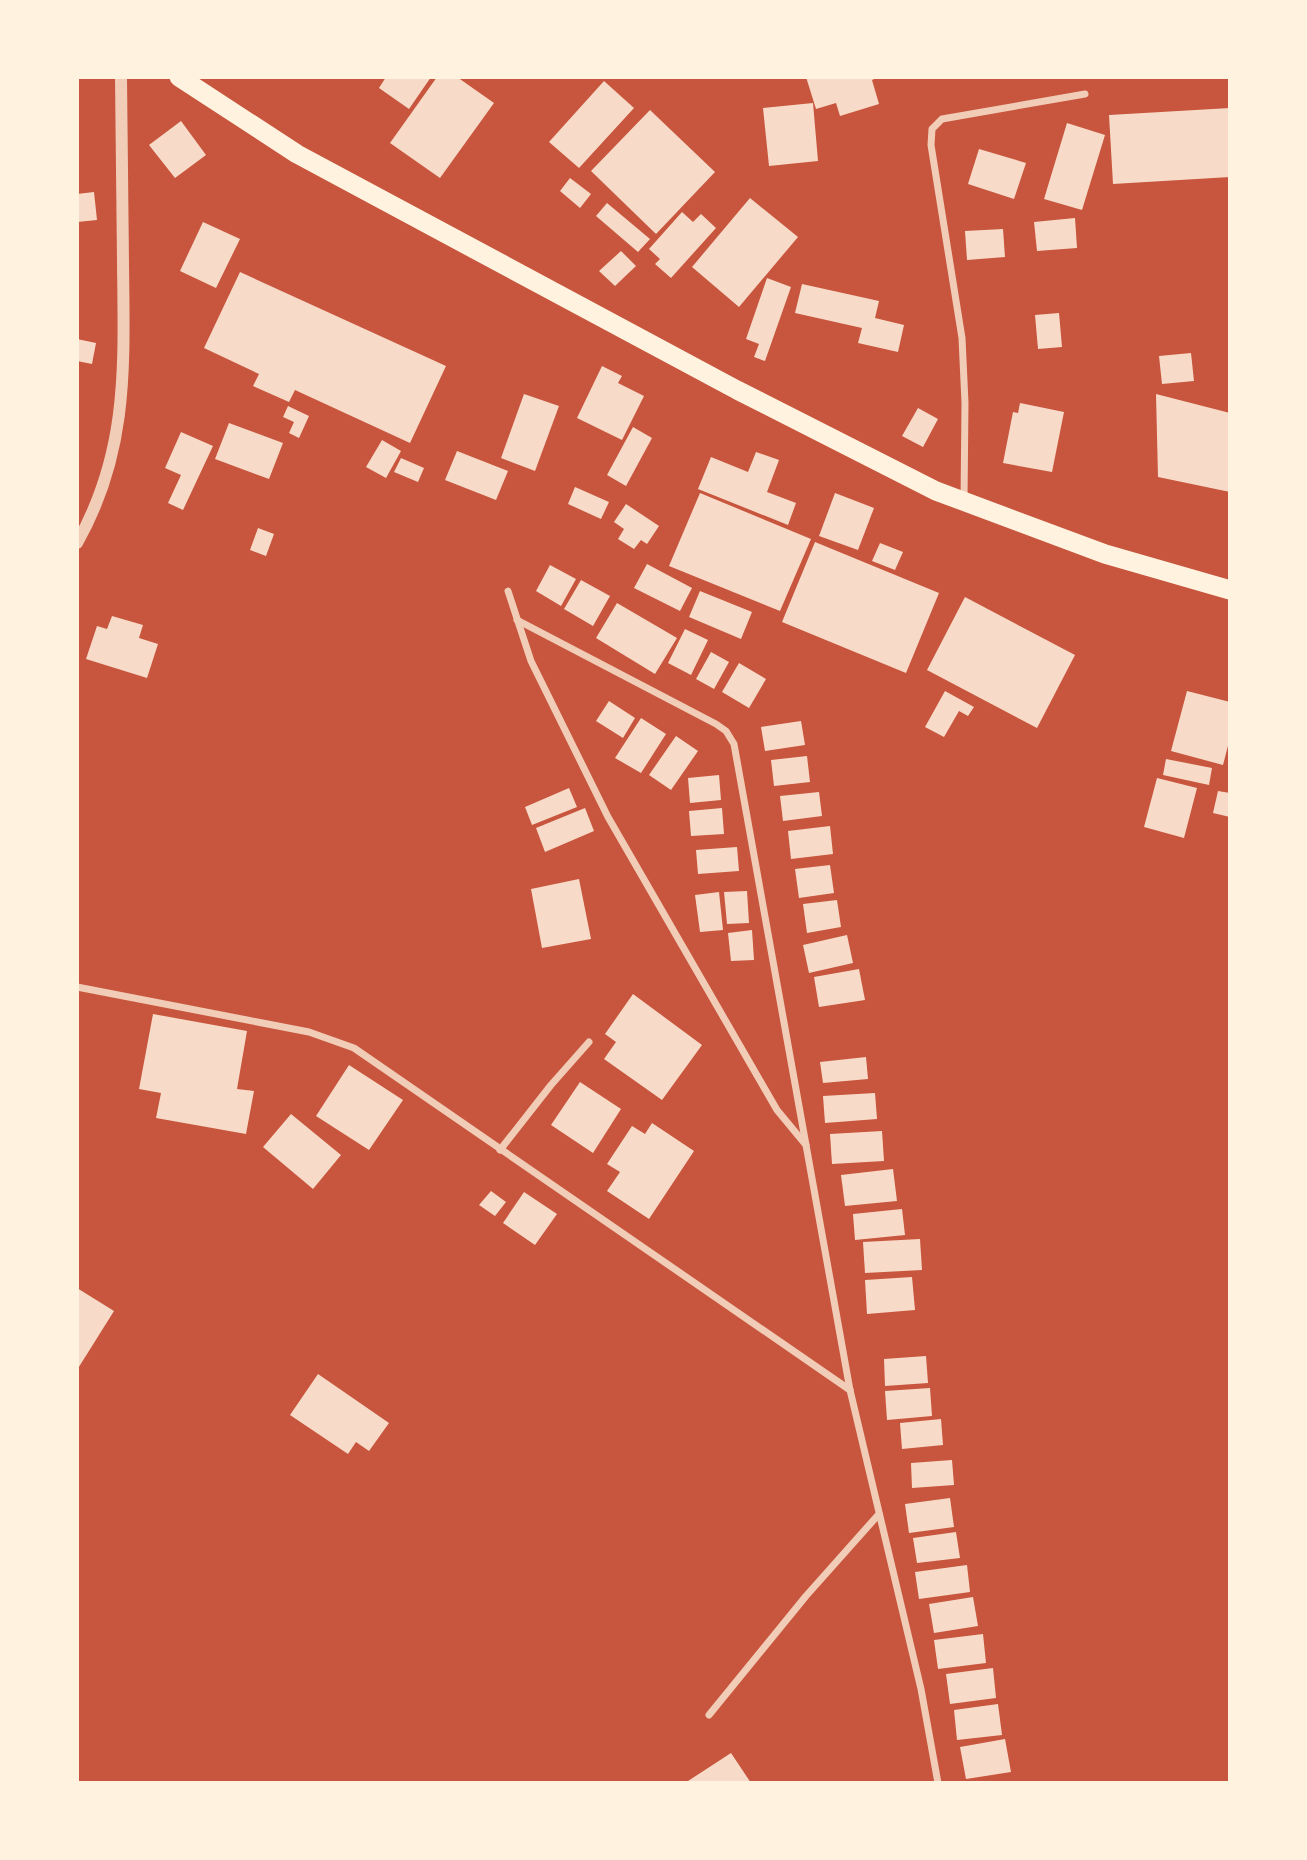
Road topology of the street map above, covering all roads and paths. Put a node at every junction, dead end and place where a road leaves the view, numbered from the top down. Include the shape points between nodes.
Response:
1 (121, 77) edge
2 (179, 77) edge
3 (1085, 94) dead end
4 (964, 502) junction
5 (77, 543) edge
6 (508, 590) dead end
7 (1230, 590) edge
8 (517, 621) junction
9 (77, 987) edge
10 (589, 1042) dead end
11 (806, 1146) junction
12 (500, 1150) junction
13 (850, 1390) junction
14 (879, 1514) junction
15 (709, 1715) dead end
16 (937, 1783) edge

1 - 5 street via 121,403 106,480
2 - 4 highway via 321,167 737,390
3 - 4 street via 942,119 932,129 934,173 962,338
4 - 7 highway via 1105,554
6 - 8 street
8 - 11 street via 531,661 608,817 777,1110
8 - 11 street via 716,723 732,737
9 - 12 street via 309,1032 354,1048
10 - 12 street
11 - 13 street
12 - 13 street
13 - 14 street
14 - 15 street
14 - 16 street via 921,1689

